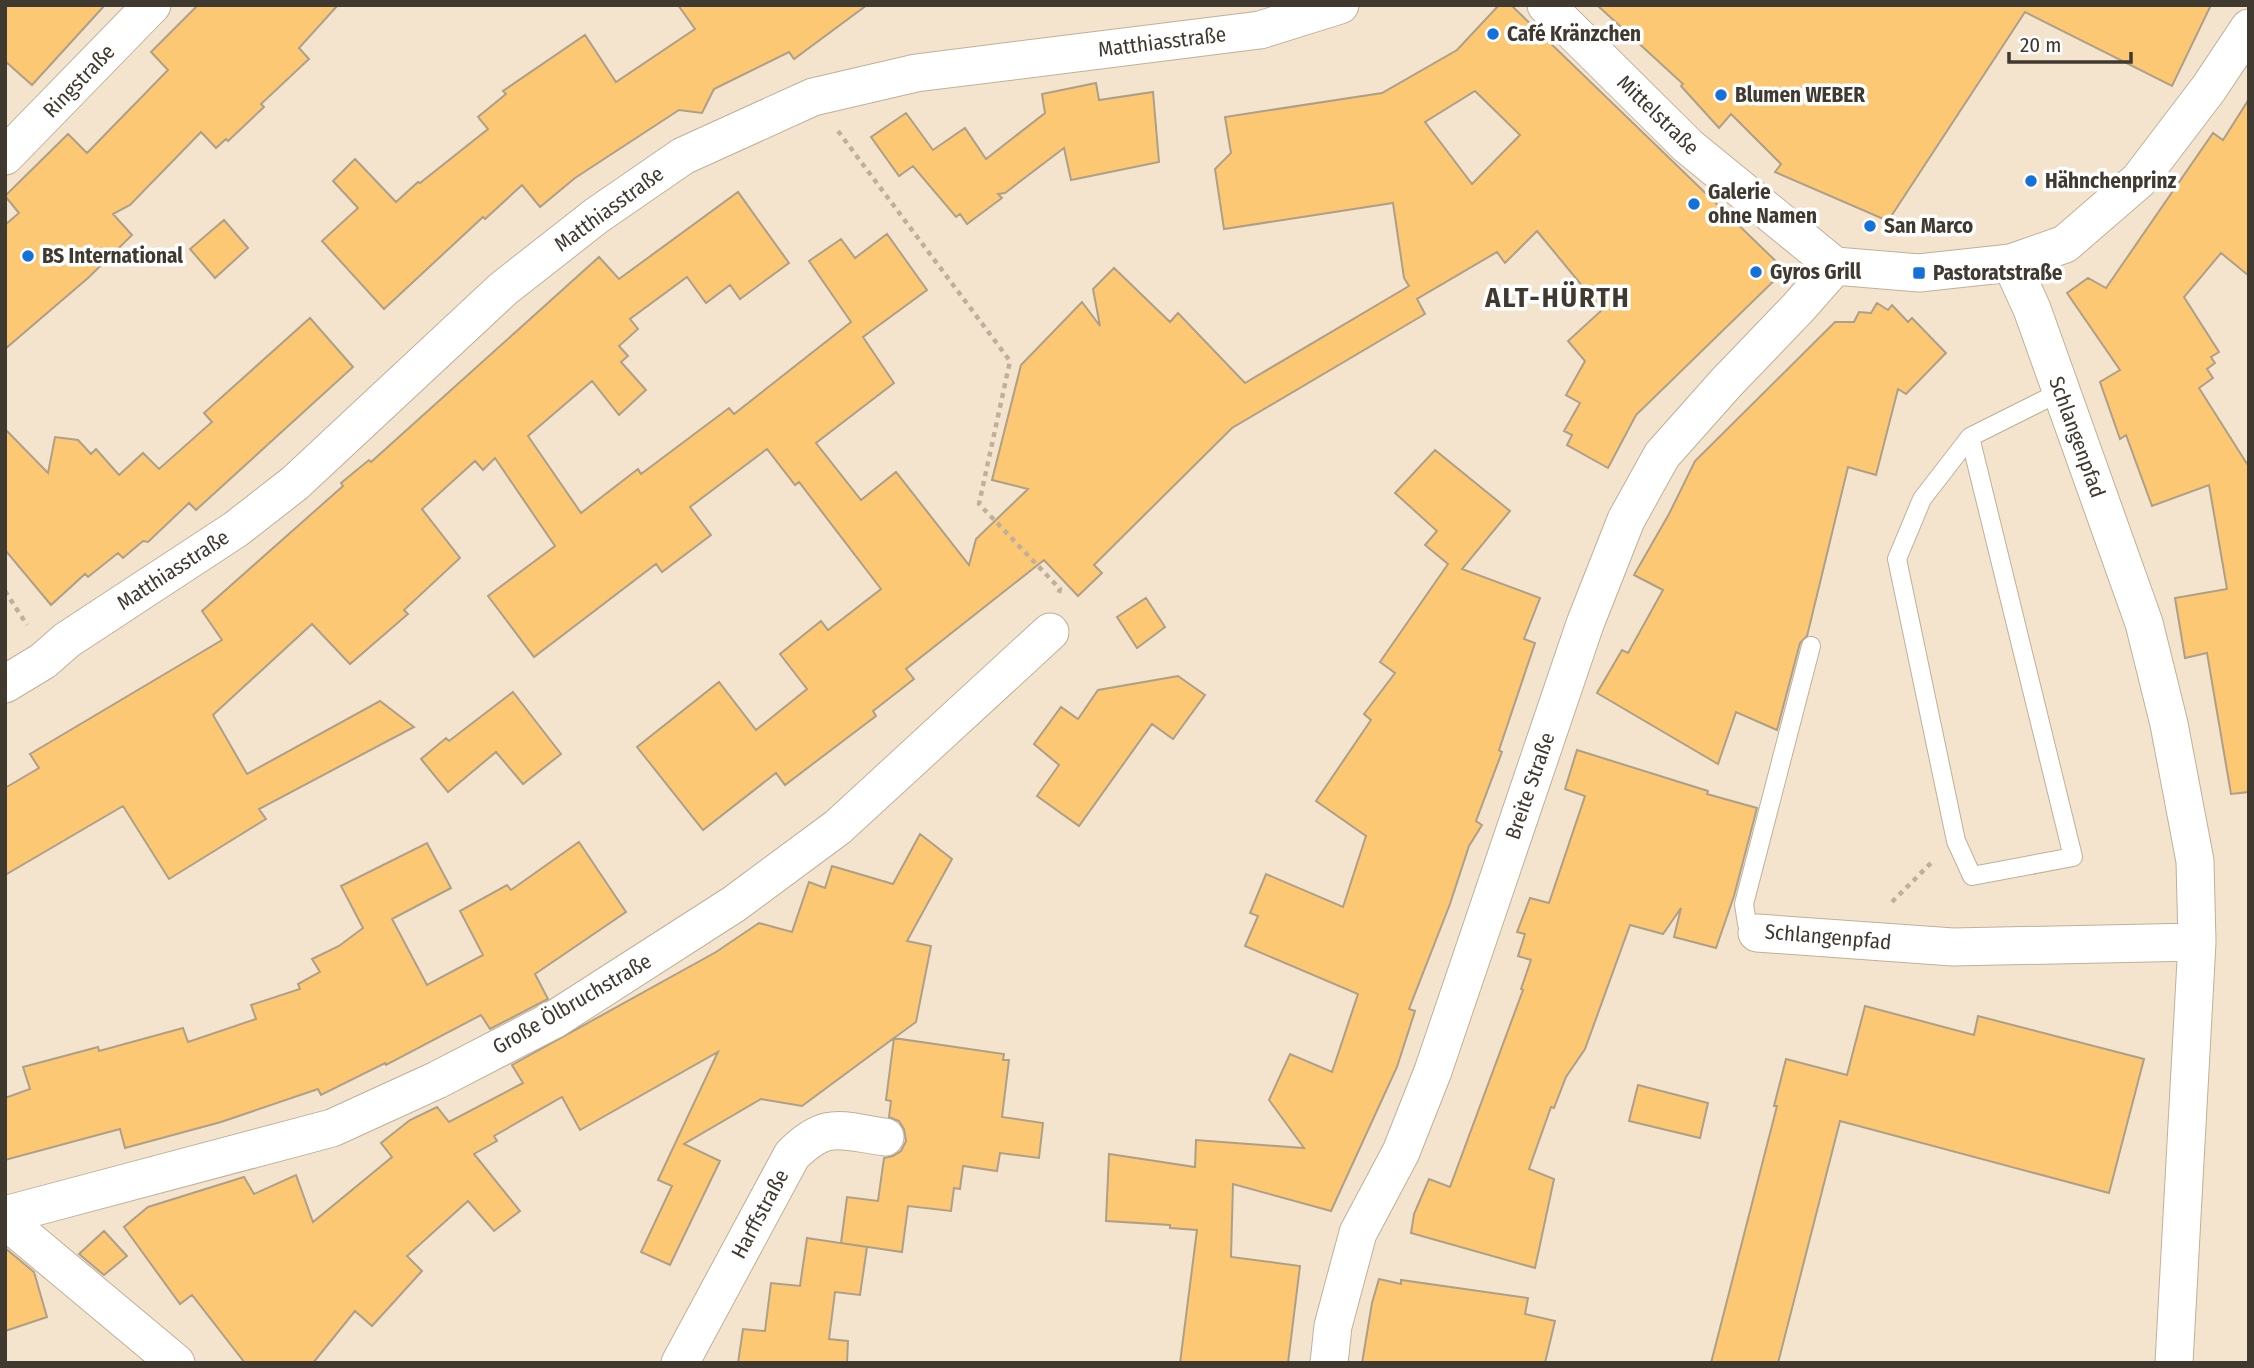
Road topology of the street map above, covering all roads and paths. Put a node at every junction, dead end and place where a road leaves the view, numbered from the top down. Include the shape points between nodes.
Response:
1 (152, 5) edge
2 (1340, 5) edge
3 (1546, 5) edge
4 (2249, 28) edge
5 (813, 97) junction
6 (5, 156) edge
7 (2011, 263) junction
8 (1835, 266) junction
9 (2060, 392) junction
10 (1970, 437) junction
11 (1050, 632) joint
12 (1811, 646) dead end
13 (5, 684) edge
14 (1956, 841) junction
15 (1757, 933) joint
16 (1856, 941) junction
17 (2197, 942) junction
18 (885, 1137) dead end
19 (5, 1217) edge
20 (176, 1363) edge
21 (680, 1363) edge
22 (1329, 1363) edge
23 (2175, 1363) edge

1 - 6 street, Ringstraße
2 - 5 street, Matthiasstraße via 1260,30 916,73
3 - 8 street, Mittelstraße via 1688,146
4 - 7 street via 2139,180 2065,244
5 - 11 path via 1010,360 979,504 1060,589
5 - 13 street, Matthiasstraße via 683,156 596,216 503,289 295,483 236,529
7 - 8 street via 1919,273
7 - 9 street, Schlangenpfad
8 - 22 street, Breite Straße via 1662,455 1626,520 1585,624 1433,1071 1401,1152 1358,1233
9 - 10 lane
9 - 17 street, Schlangenpfad via 2144,623 2195,861
10 - 14 lane via 1922,499 1896,559
10 - 14 lane via 2073,857 1972,876
11 - 19 street, Große Ölbruchstraße via 838,827 734,904 555,1019 332,1128
12 - 15 lane, Schlangenpfad via 1744,904 1747,924
14 - 16 path
15 - 16 street, Schlangenpfad
16 - 17 street, Schlangenpfad via 1953,947
17 - 23 street, Schlangenpfad
18 - 21 street, Harffstraße via 830,1129 810,1137 792,1155
19 - 20 street, Große Ölbruchstraße

